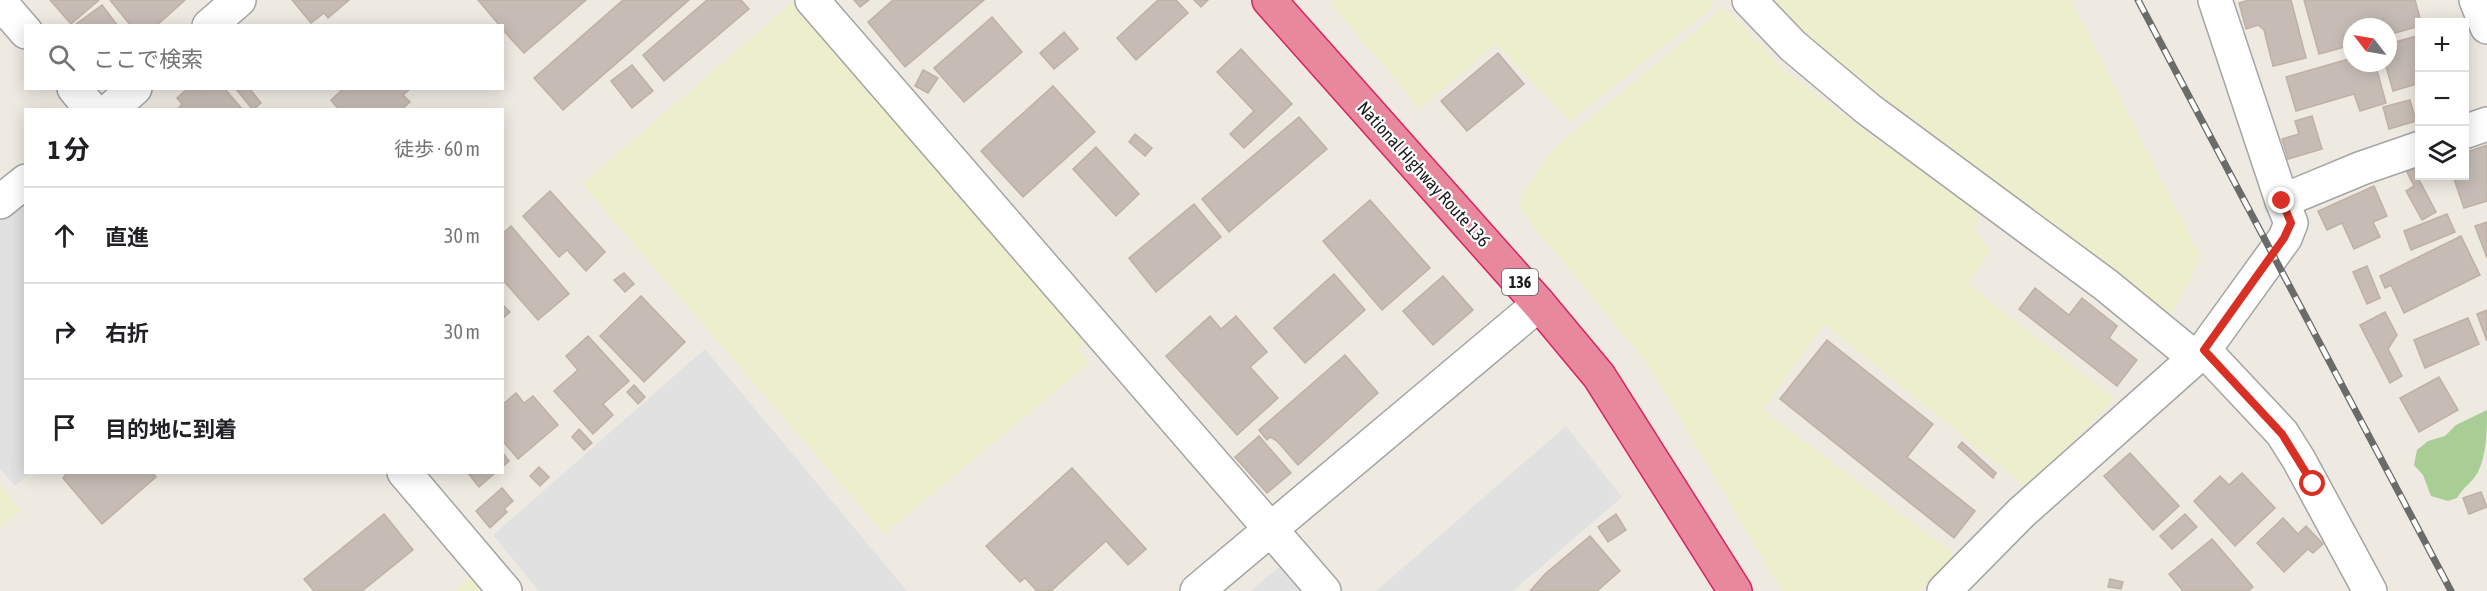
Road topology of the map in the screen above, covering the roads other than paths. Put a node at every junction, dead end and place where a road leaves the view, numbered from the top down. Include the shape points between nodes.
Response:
1 (239, 0) edge
2 (812, 0) edge
3 (1269, 0) edge
4 (1749, 0) edge
5 (2215, 0) edge
6 (2476, 0) edge
7 (0, 2) edge
8 (211, 24) edge
9 (2487, 27) edge
10 (24, 30) edge
11 (76, 90) edge
12 (133, 90) edge
13 (90, 108) edge
14 (112, 108) edge
15 (2487, 124) edge
16 (2469, 130) edge
17 (2415, 150) edge
18 (24, 183) edge
19 (2282, 201) junction
20 (0, 202) edge
21 (1539, 304) junction
22 (2199, 354) junction
23 (406, 474) edge
24 (1270, 529) junction
25 (505, 591) edge
26 (1197, 591) edge
27 (1324, 591) edge
28 (1735, 591) edge
29 (1944, 591) edge
30 (2370, 591) edge

1 - 8 street
2 - 24 street
3 - 21 highway, National Highway Route 136 / 136
4 - 22 street via 1793,46 1869,109
5 - 19 street
6 - 9 street
7 - 10 street
11 - 13 street
12 - 14 street
15 - 16 street
17 - 19 street
18 - 20 street
19 - 22 street via 2291,223 2284,238
21 - 24 street
21 - 28 highway, National Highway Route 136 / 136 via 1599,376
22 - 29 street via 2020,513
22 - 30 street via 2282,434
23 - 25 street
24 - 26 street
24 - 27 street

